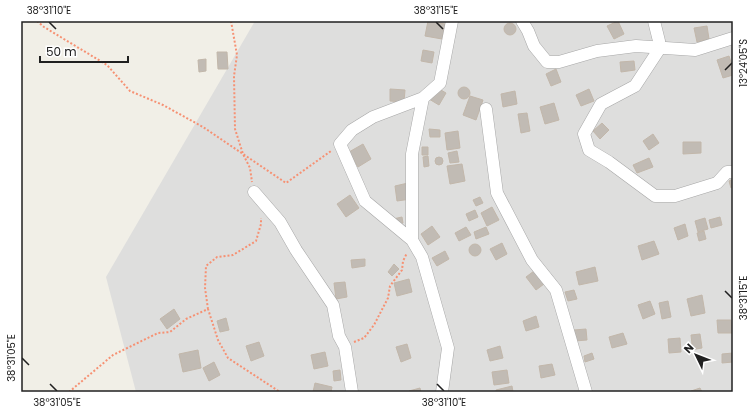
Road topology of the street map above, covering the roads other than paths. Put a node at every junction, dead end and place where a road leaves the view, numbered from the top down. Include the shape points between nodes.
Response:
1 (452, 21) edge
2 (522, 21) edge
3 (654, 21) edge
4 (733, 38) edge
5 (660, 48) junction
6 (423, 98) junction
7 (486, 109) dead end
8 (733, 172) edge
9 (254, 192) road end
10 (412, 240) junction
11 (352, 392) edge
12 (442, 392) edge
13 (586, 392) edge

1 - 6 street via 440,83
2 - 5 street via 534,46 547,62 559,62 597,51 636,46
3 - 5 street
4 - 5 street via 695,50
5 - 8 street via 635,86 601,104 584,134 589,150 655,196 675,196 718,183 727,172
6 - 10 street via 412,154
6 - 10 street via 373,117 352,130 340,144 365,201
7 - 13 street via 497,193 532,260 556,290
9 - 11 street via 280,222 333,305 339,336 345,347
10 - 12 street via 422,256 448,348

